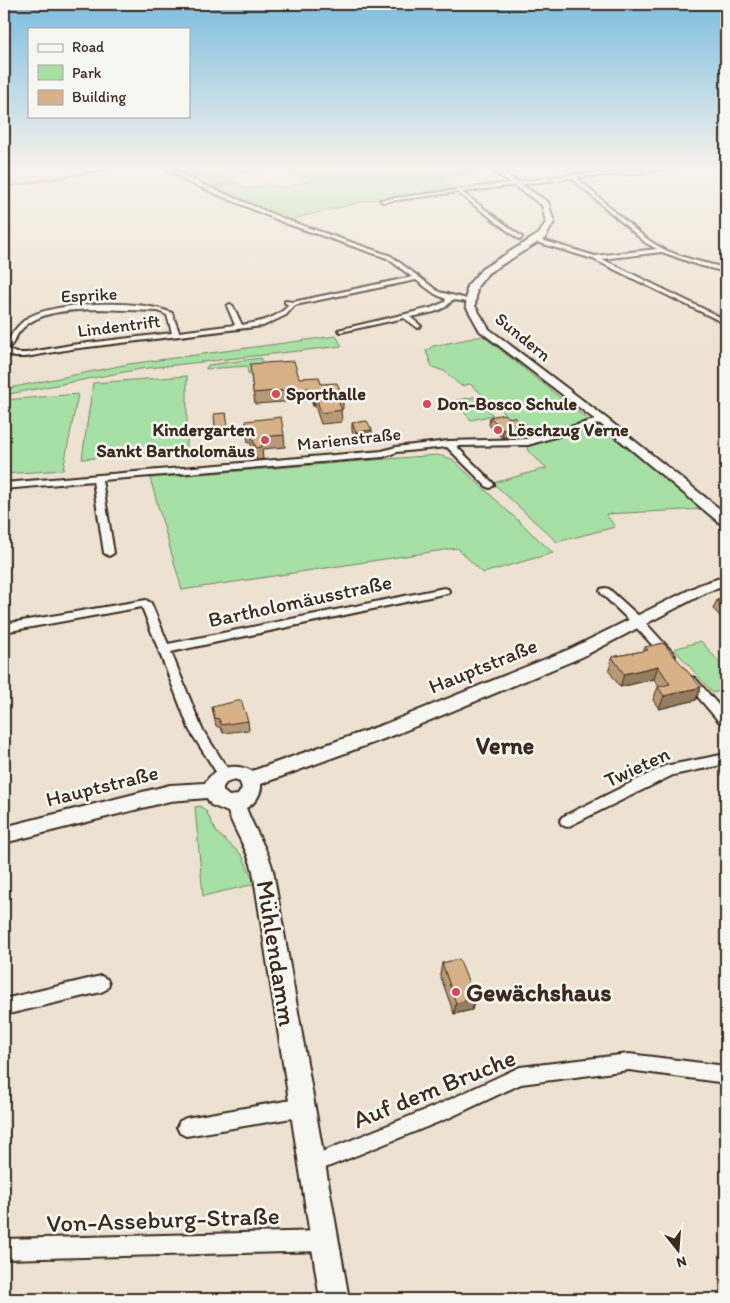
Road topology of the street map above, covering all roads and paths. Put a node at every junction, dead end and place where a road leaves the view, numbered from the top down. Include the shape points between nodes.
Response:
1 (303, 228) edge
2 (506, 228) edge
3 (548, 228) edge
4 (632, 228) edge
5 (520, 238) dead end
6 (535, 240) junction
7 (663, 250) junction
8 (595, 258) junction
9 (726, 270) edge
10 (416, 278) junction
11 (450, 298) junction
12 (468, 300) junction
13 (230, 306) dead end
14 (406, 316) junction
15 (726, 322) edge
16 (239, 326) junction
17 (418, 326) dead end
18 (341, 330) dead end
19 (176, 334) junction
20 (4, 349) edge
21 (602, 420) junction
22 (449, 444) junction
23 (97, 479) junction
24 (490, 485) dead end
25 (4, 486) edge
26 (726, 520) edge
27 (109, 553) dead end
28 (726, 581) edge
29 (444, 591) dead end
30 (605, 591) dead end
31 (638, 622) junction
32 (4, 628) edge
33 (164, 649) junction
34 (726, 722) edge
35 (726, 759) edge
36 (225, 774) junction
37 (250, 780) junction
38 (212, 790) junction
39 (235, 804) junction
40 (567, 821) dead end
41 (4, 835) edge
42 (101, 984) dead end
43 (4, 1007) edge
44 (726, 1075) edge
45 (303, 1107) junction
46 (186, 1127) dead end
47 (313, 1164) junction
48 (325, 1241) junction
49 (4, 1249) edge
50 (334, 1299) edge

1 - 10 street via 389,257
2 - 5 street
3 - 6 street
4 - 7 street
6 - 8 street
6 - 12 street via 478,277 471,286
7 - 8 street
7 - 9 street
8 - 15 street
10 - 11 street via 436,293
10 - 16 street, Lindentrift via 290,303 276,320
11 - 12 street
11 - 14 street via 442,306
12 - 21 street, Sundern via 475,318 485,331
13 - 16 street
14 - 17 street
14 - 18 street
16 - 19 street, Lindentrift
19 - 20 street, Lindentrift via 26,355 15,355
19 - 20 street, Esprike via 170,314 159,309 82,307 29,320 17,328
21 - 22 street, Marienstraße via 528,442
21 - 26 street, Sundern
22 - 23 street, Marienstraße via 383,454
22 - 24 street
23 - 25 street, Marienstraße
23 - 27 street
28 - 31 street, Hauptstraße via 704,588
29 - 33 street, Bartholomäusstraße
30 - 31 street
31 - 34 street
31 - 37 street, Hauptstraße via 576,653 391,729
32 - 33 street via 146,603
33 - 36 street via 201,742
35 - 40 street, Twieten via 670,770
36 - 37 street via 240,773
36 - 38 street via 216,781
37 - 39 street via 250,794
38 - 39 street via 219,802
38 - 41 street, Hauptstraße via 170,793
39 - 45 street, Mühlendamm via 264,871
42 - 43 street
44 - 47 street, Auf dem Bruche via 629,1062 520,1076 445,1111
45 - 46 street
45 - 47 street, Mühlendamm
47 - 48 street, Mühlendamm
48 - 49 street, Von-Asseburg-Straße
48 - 50 street, Mühlendamm

